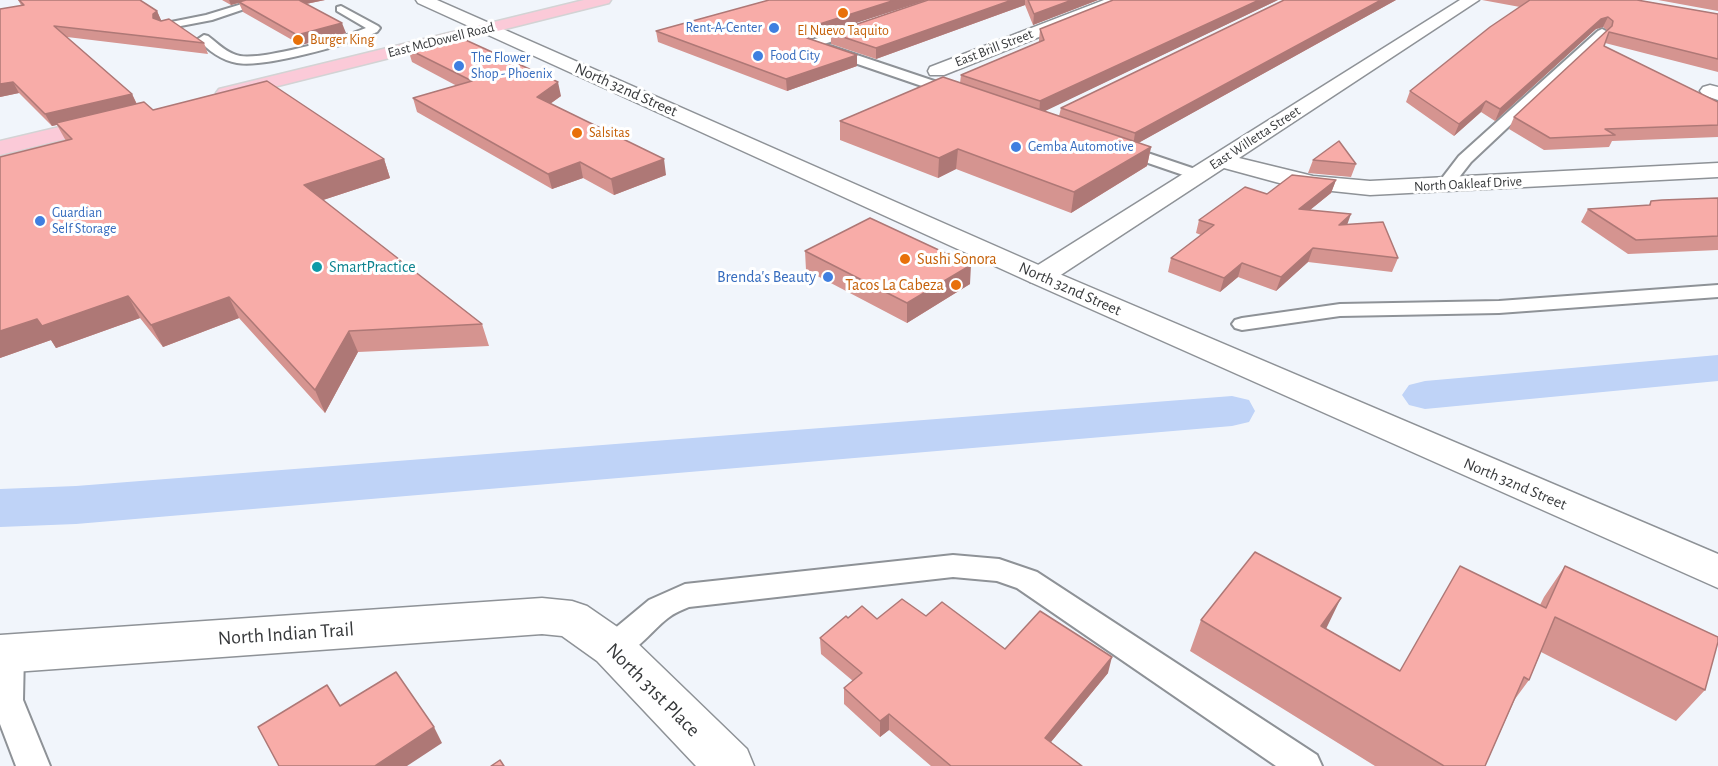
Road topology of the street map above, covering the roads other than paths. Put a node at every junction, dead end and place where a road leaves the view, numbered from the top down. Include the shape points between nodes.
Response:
1 (266, 0) edge
2 (424, 0) edge
3 (603, 0) edge
4 (1118, 0) edge
5 (1439, 0) edge
6 (1467, 2) edge
7 (341, 9) dead end
8 (165, 26) edge
9 (868, 26) edge
10 (488, 28) junction
11 (1602, 33) edge
12 (204, 39) dead end
13 (937, 71) dead end
14 (964, 96) edge
15 (210, 97) edge
16 (131, 116) edge
17 (1108, 144) edge
18 (0, 148) edge
19 (1221, 160) junction
20 (1718, 170) edge
21 (1198, 175) junction
22 (1444, 186) junction
23 (1040, 276) junction
24 (1718, 291) edge
25 (1242, 324) dead end
26 (1718, 572) edge
27 (572, 619) joint
28 (613, 648) junction
29 (4, 653) edge
30 (33, 766) edge
31 (729, 766) edge
32 (1305, 766) edge

1 - 8 lane
2 - 10 street, North 32nd Street
3 - 10 main road, East McDowell Road
4 - 13 street, East Brill Street
5 - 6 street
6 - 19 street, East Willetta Street
7 - 12 lane via 373,30 252,60 234,59
9 - 14 lane via 812,44
10 - 15 main road, East McDowell Road
10 - 23 street, North 32nd Street
11 - 22 lane via 1466,159
16 - 18 main road
17 - 21 lane
19 - 21 street, East Willetta Street
19 - 22 street, North Oakleaf Drive via 1275,177 1337,187
20 - 22 street, North Oakleaf Drive
21 - 23 street, East Willetta Street
23 - 26 street, North 32nd Street
24 - 25 lane via 1499,307 1340,310
27 - 28 street, North 31st Place
27 - 29 street, North Indian Trail via 542,616
28 - 31 street, North 31st Place
28 - 32 lane via 659,608 685,596 953,566 999,570 1027,580
29 - 30 lane via 8,700

